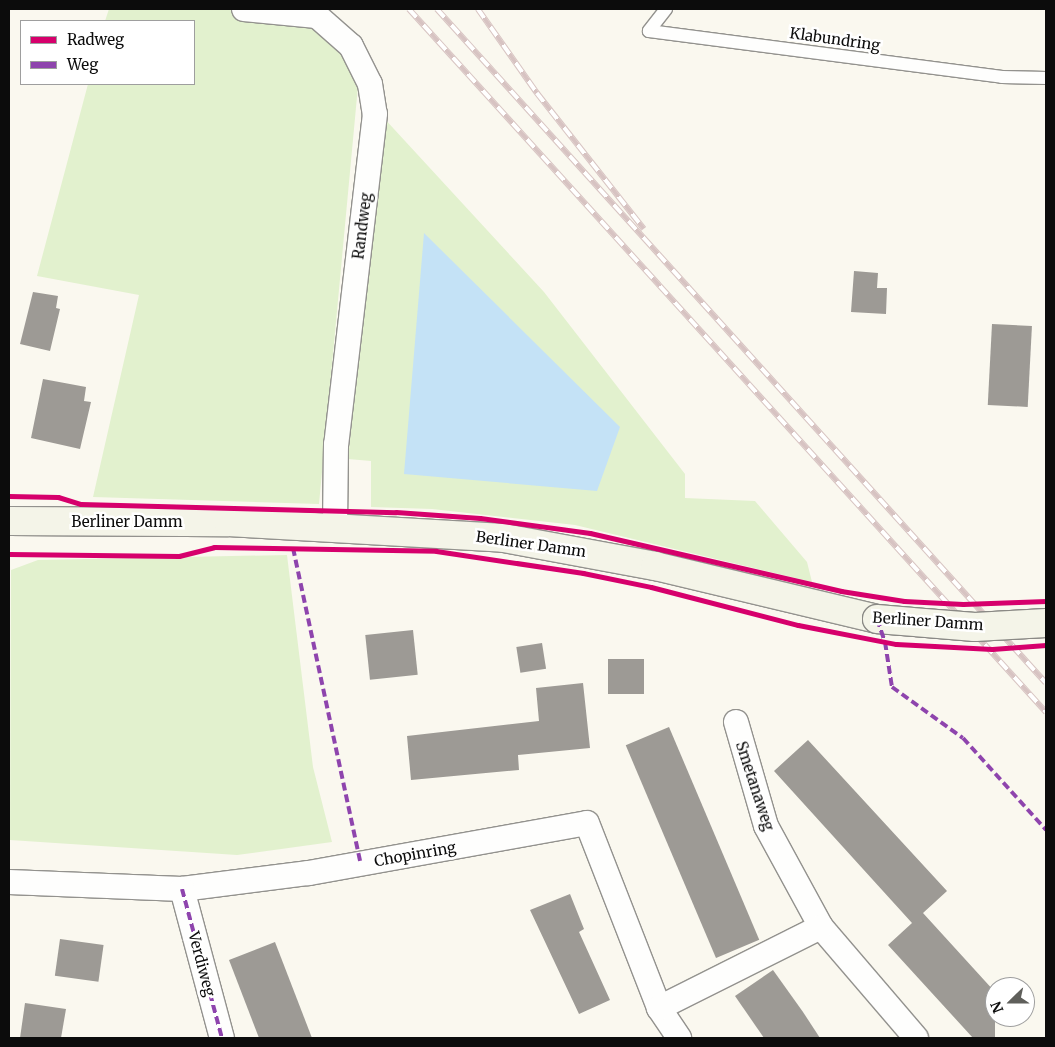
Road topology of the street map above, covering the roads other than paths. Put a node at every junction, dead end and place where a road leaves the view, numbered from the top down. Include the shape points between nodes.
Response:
1 (244, 9) edge
2 (666, 9) edge
3 (313, 13) edge
4 (1046, 78) edge
5 (9, 521) edge
6 (335, 527) junction
7 (1046, 623) edge
8 (736, 722) dead end
9 (9, 882) edge
10 (182, 889) junction
11 (821, 928) junction
12 (659, 1008) junction
13 (222, 1038) edge
14 (678, 1038) edge
15 (916, 1038) edge

1 - 3 street, Randweg
2 - 4 lane, Klabundring via 649,31 1002,78
3 - 6 street, Randweg via 351,46 370,84 375,114 336,444
5 - 6 main road, Berliner Damm via 228,522
6 - 7 main road, Berliner Damm, bridge via 504,538 587,551 877,619 975,627
8 - 11 street, Smetanaweg via 766,826
9 - 10 street, Chopinring
10 - 12 street, Chopinring via 309,873 587,822
10 - 13 street, Verdiweg
11 - 12 street
11 - 15 street, Smetanaweg
12 - 14 street, Chopinring

